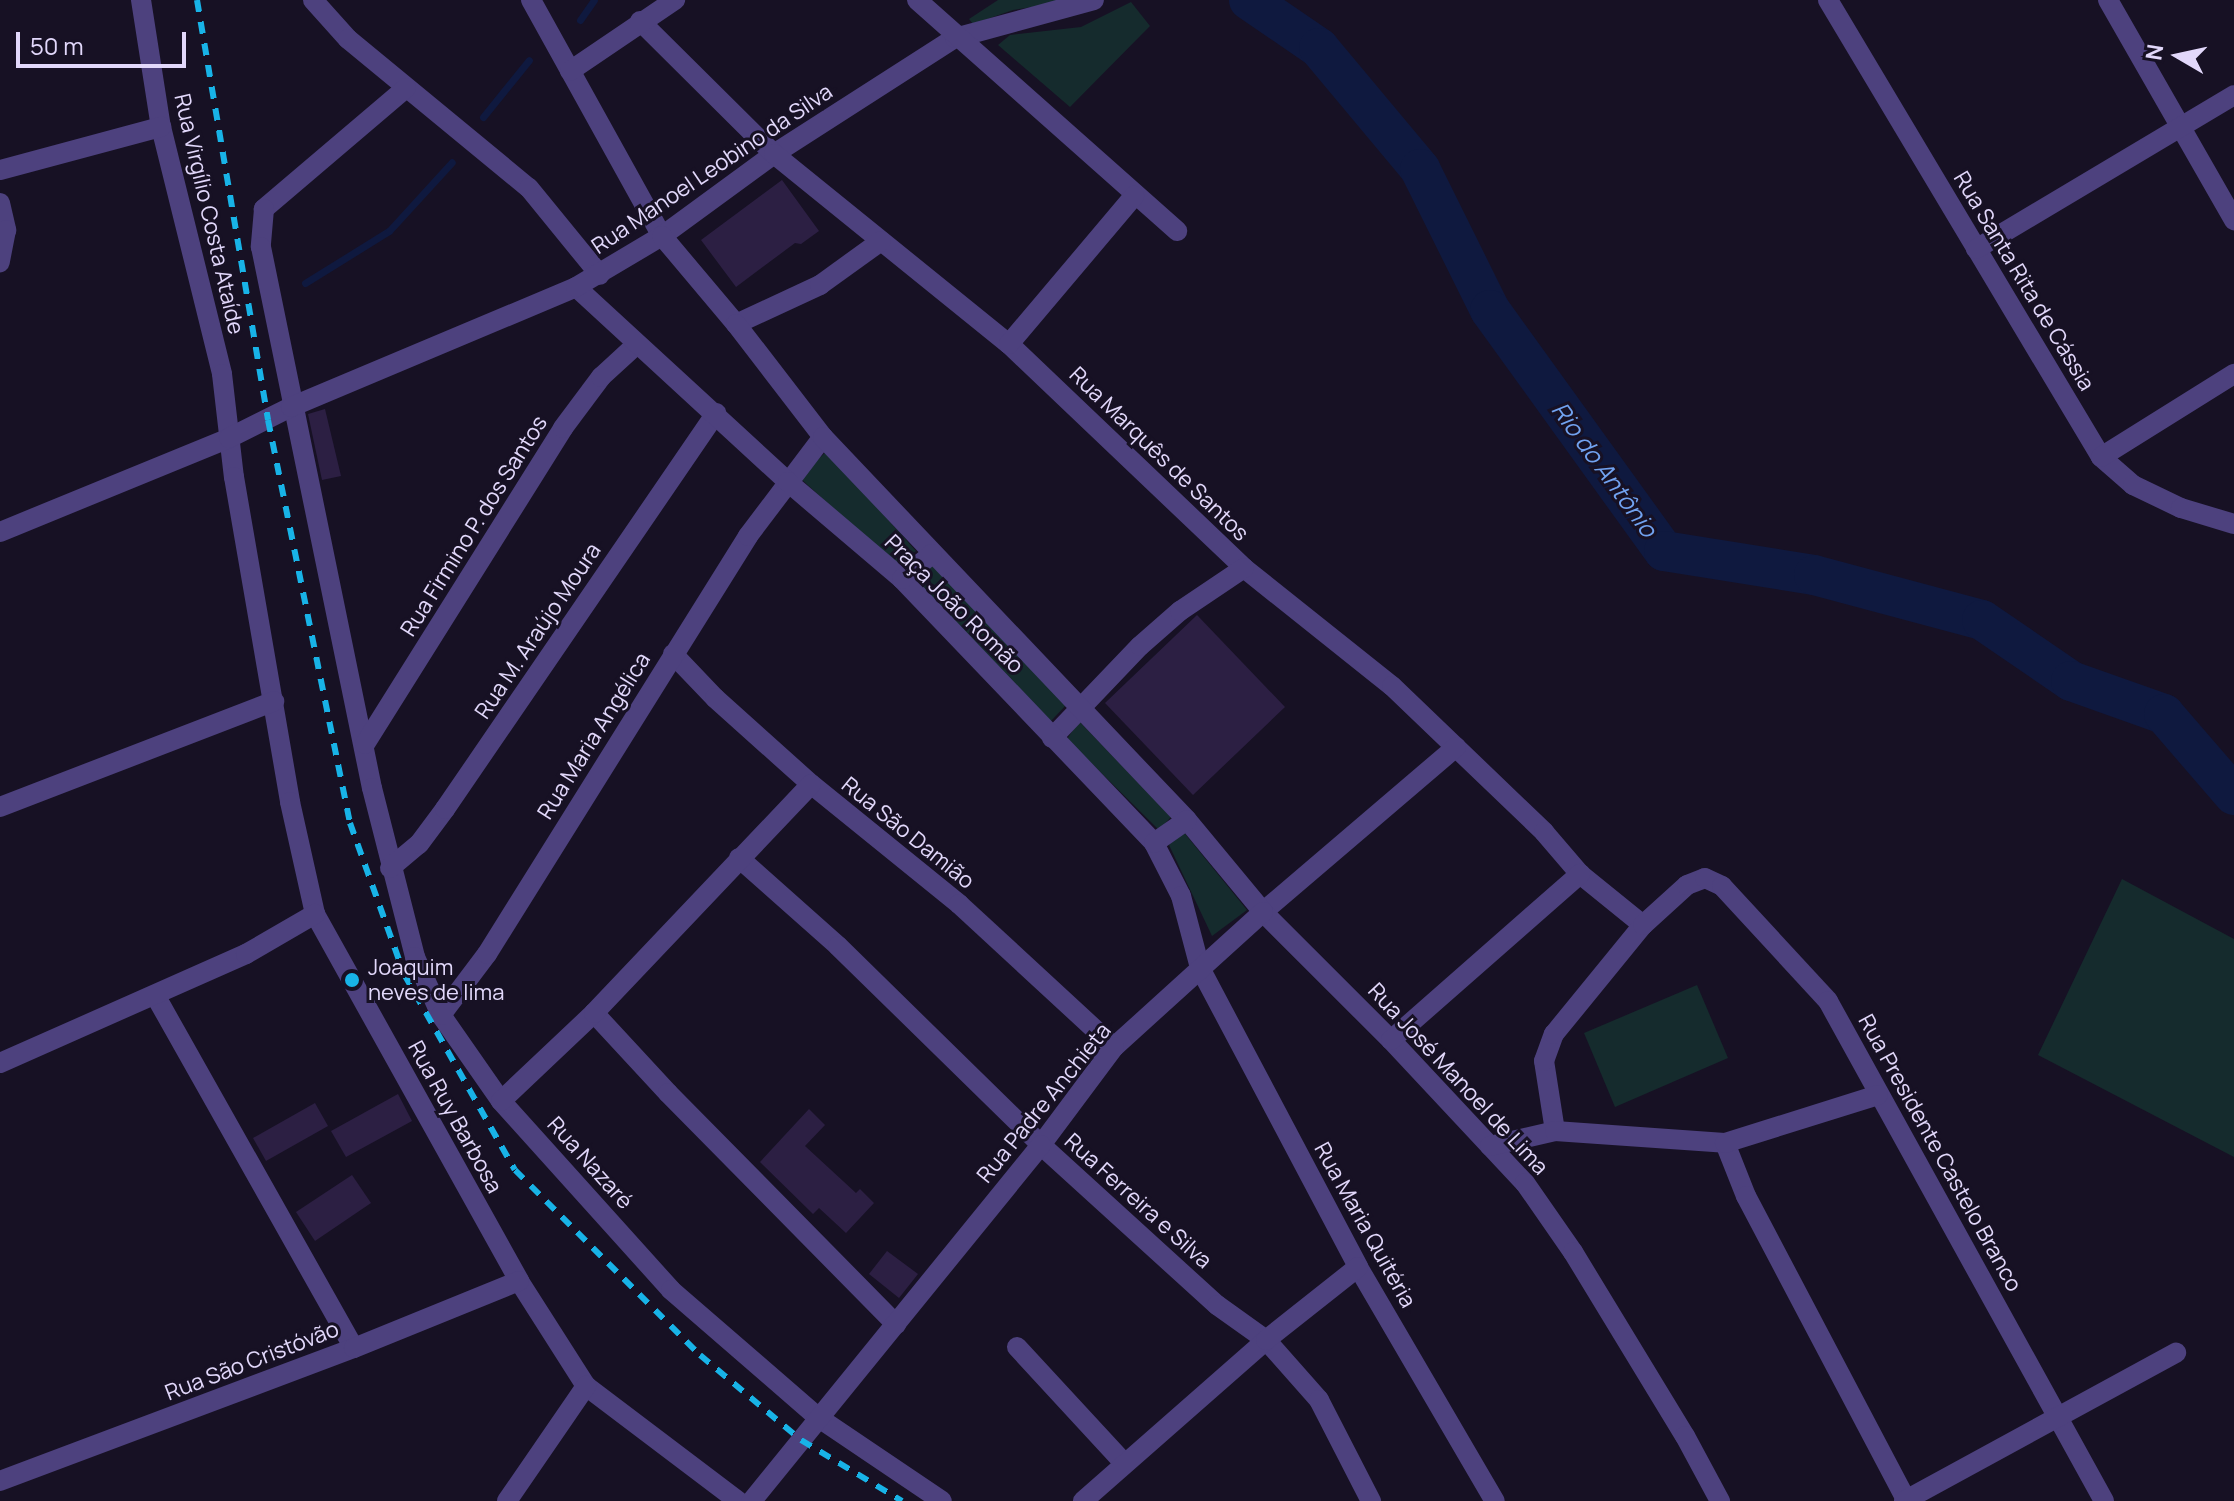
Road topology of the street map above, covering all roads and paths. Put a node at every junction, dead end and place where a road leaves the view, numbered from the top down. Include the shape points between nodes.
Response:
1 (141, 0) edge
2 (313, 0) edge
3 (531, 0) edge
4 (675, 0) edge
5 (917, 0) edge
6 (1094, 0) edge
7 (1828, 0) edge
8 (2108, 0) edge
9 (640, 21) junction
10 (955, 38) junction
11 (570, 71) junction
12 (406, 88) junction
13 (2234, 95) edge
14 (161, 127) junction
15 (2180, 127) junction
16 (774, 154) junction
17 (0, 170) edge
18 (1134, 196) junction
19 (0, 203) edge
20 (2234, 220) edge
21 (1177, 231) dead end
22 (662, 236) junction
23 (881, 241) junction
24 (1976, 249) junction
25 (0, 262) edge
26 (600, 275) junction
27 (576, 287) junction
28 (736, 324) junction
29 (637, 344) junction
30 (1009, 344) junction
31 (2234, 374) edge
32 (291, 407) junction
33 (716, 413) junction
34 (823, 437) junction
35 (229, 438) junction
36 (2101, 457) junction
37 (788, 482) junction
38 (2234, 524) edge
39 (0, 532) edge
40 (932, 554) junction
41 (1244, 568) junction
42 (902, 579) junction
43 (673, 654) junction
44 (274, 701) junction
45 (1078, 707) junction
46 (1052, 738) junction
47 (365, 744) junction
48 (1456, 747) junction
49 (811, 784) junction
50 (0, 807) edge
51 (1187, 820) junction
52 (1154, 843) junction
53 (739, 858) junction
54 (390, 868) junction
55 (1580, 874) junction
56 (1263, 912) junction
57 (315, 914) junction
58 (1643, 925) junction
59 (1200, 968) junction
60 (155, 995) junction
61 (594, 1013) junction
62 (441, 1015) junction
63 (1391, 1040) junction
64 (1114, 1047) junction
65 (0, 1063) edge
66 (1878, 1095) junction
67 (501, 1101) junction
68 (1555, 1131) junction
69 (1725, 1143) junction
70 (1041, 1145) junction
71 (1490, 1146) junction
72 (1358, 1267) junction
73 (519, 1281) junction
74 (896, 1324) junction
75 (1266, 1340) junction
76 (1017, 1347) dead end
77 (354, 1348) junction
78 (2176, 1353) dead end
79 (586, 1386) junction
80 (2059, 1415) junction
81 (819, 1418) junction
82 (1124, 1463) junction
83 (0, 1481) edge
84 (507, 1501) edge
85 (738, 1501) edge
86 (752, 1501) edge
87 (942, 1501) edge
88 (1083, 1501) edge
89 (1371, 1501) edge
90 (1495, 1501) edge
91 (1720, 1501) edge
92 (1905, 1501) edge
93 (2104, 1501) edge

1 - 14 street, Rua Virgílio Costa Ataíde
2 - 12 street via 348,39
3 - 11 street, Praça João Romão
4 - 9 street
5 - 10 street
6 - 10 street, Rua Manoel Leobino da Silva
7 - 24 street, Rua Santa Rita de Cássia
8 - 15 street
9 - 11 street
9 - 16 street, Rua Marquês de Santos
10 - 16 street, Rua Manoel Leobino da Silva
10 - 18 street
11 - 22 street, Praça João Romão
12 - 26 street via 529,188
12 - 32 street, Rua Nazaré via 264,209 261,247
13 - 15 street
14 - 17 street
14 - 35 street, Rua Virgílio Costa Ataíde via 222,374
15 - 20 street
15 - 24 street
16 - 22 street, Rua Manoel Leobino da Silva
16 - 23 street, Rua Marquês de Santos
18 - 21 street
18 - 30 street
19 - 25 street via 6,230
22 - 26 street, Rua Manoel Leobino da Silva
22 - 28 street, Praça João Romão
23 - 28 street via 820,285
23 - 30 street, Rua Marquês de Santos
24 - 36 street, Rua Santa Rita de Cássia
26 - 27 street, Rua Manoel Leobino da Silva
27 - 29 street, Praça João Romão
27 - 32 street, Rua Manoel Leobino da Silva
28 - 34 street, Praça João Romão
29 - 33 street, Praça João Romão
29 - 47 street, Rua Firmino P. dos Santos via 601,377 563,428
30 - 41 street, Rua Marquês de Santos
31 - 36 street
32 - 35 street, Rua Manoel Leobino da Silva
32 - 47 street, Rua Nazaré
33 - 37 street, Praça João Romão
33 - 54 street, Rua M. Araújo Moura via 445,809 419,844
34 - 37 street, Rua Maria Angélica
34 - 40 street, Praça João Romão
35 - 39 street, Rua Manoel Leobino da Silva
35 - 44 street, Rua Ruy Barbosa
36 - 38 street, Rua Santa Rita de Cássia via 2133,485 2181,508
37 - 42 street, Praça João Romão
37 - 43 street, Rua Maria Angélica
40 - 42 street
40 - 45 street, Praça João Romão
41 - 45 street via 1180,611
41 - 48 street, Rua Marquês de Santos via 1392,686
42 - 46 street, Praça João Romão
43 - 49 street, Rua São Damião
43 - 62 street, Rua Maria Angélica via 487,954
44 - 50 street
44 - 57 street, Rua Ruy Barbosa
45 - 46 street
45 - 51 street, Praça João Romão
46 - 52 street, Praça João Romão
47 - 54 street, Rua Nazaré
48 - 55 street, Rua Marquês de Santos
48 - 56 street, Rua Padre Anchieta
49 - 53 street
49 - 64 street, Rua São Damião via 959,904
51 - 52 street
51 - 56 street, Praça João Romão
52 - 59 street, Praça João Romão via 1181,896
53 - 61 street
53 - 70 street, Rua Ferreira e Silva via 838,946
54 - 62 street, Rua Nazaré via 415,957
55 - 58 street, Rua Marquês de Santos
55 - 63 street
56 - 59 street, Rua Padre Anchieta
56 - 63 street, Rua José Manoel de Lima
57 - 60 street via 246,954
57 - 73 street, Rua Ruy Barbosa
58 - 66 street, Rua Presidente Castelo Branco via 1687,885 1705,878 1722,886 1828,1001
58 - 68 street via 1554,1034 1544,1061
59 - 64 street, Rua Padre Anchieta
59 - 72 street, Rua Maria Quitéria
60 - 65 street
60 - 77 street
61 - 67 street
61 - 74 street
62 - 67 street, Rua Nazaré
63 - 71 street, Rua José Manoel de Lima
64 - 70 street, Rua Padre Anchieta
66 - 69 street
66 - 80 street, Rua Presidente Castelo Branco
67 - 81 street, Rua Nazaré via 671,1290
68 - 69 street
68 - 71 street
69 - 92 street via 1746,1196
70 - 74 street, Rua Padre Anchieta
70 - 75 street, Rua Ferreira e Silva via 1217,1305
71 - 91 street, Rua José Manoel de Lima via 1525,1183 1573,1252
72 - 75 street
72 - 90 street, Rua Maria Quitéria
73 - 77 street, Rua São Cristóvão
73 - 79 street, Rua Ruy Barbosa
74 - 81 street, Rua Padre Anchieta
75 - 82 street
75 - 89 street, Rua Ferreira e Silva via 1319,1400
76 - 82 street
77 - 83 street, Rua São Cristóvão
78 - 80 street
79 - 84 street
79 - 85 street, Rua Ruy Barbosa
80 - 92 street
80 - 93 street, Rua Presidente Castelo Branco
81 - 86 street, Rua Padre Anchieta
81 - 87 street, Rua Nazaré
82 - 88 street

